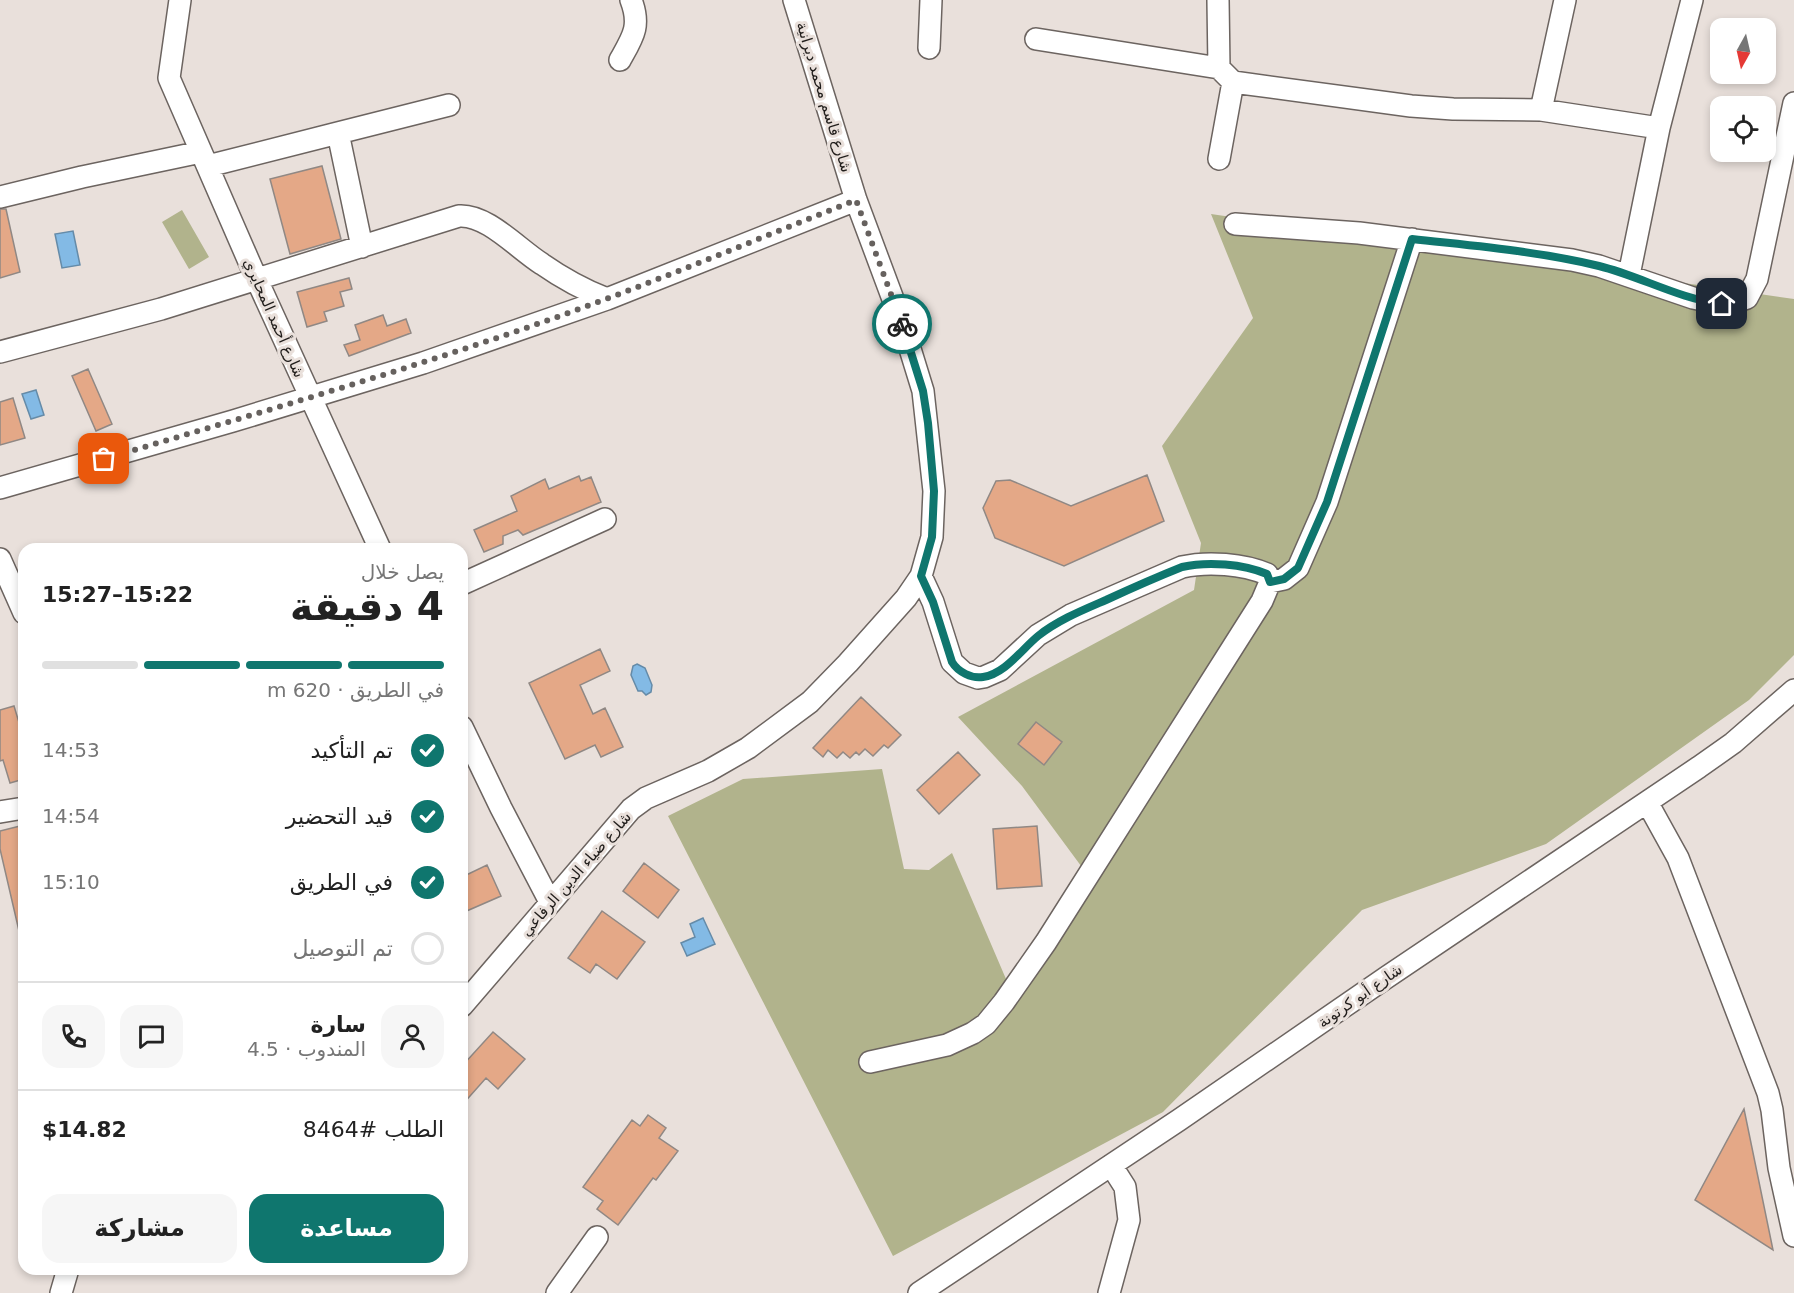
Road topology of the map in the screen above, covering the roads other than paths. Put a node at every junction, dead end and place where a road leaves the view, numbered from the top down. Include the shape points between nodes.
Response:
1 (180, 0) edge
2 (631, 0) edge
3 (794, 0) edge
4 (931, 0) edge
5 (1218, 0) edge
6 (1565, 0) edge
7 (1692, 0) edge
8 (1035, 39) dead end
9 (929, 48) dead end
10 (620, 60) dead end
11 (1226, 75) junction
12 (1794, 104) edge
13 (449, 105) dead end
14 (1541, 110) junction
15 (1659, 128) junction
16 (338, 133) junction
17 (204, 159) junction
18 (1219, 159) dead end
19 (0, 197) edge
20 (856, 200) junction
21 (1235, 224) dead end
22 (1412, 239) junction
23 (362, 247) junction
24 (1629, 275) junction
25 (257, 280) junction
26 (607, 299) junction
27 (0, 352) edge
28 (310, 398) junction
29 (0, 488) edge
30 (605, 519) dead end
31 (377, 543) edge
32 (0, 559) edge
33 (921, 576) junction
34 (468, 581) edge
35 (1270, 582) junction
36 (18, 600) edge
37 (1794, 690) edge
38 (468, 739) edge
39 (1647, 802) junction
40 (18, 809) edge
41 (0, 812) edge
42 (550, 903) junction
43 (468, 999) edge
44 (870, 1062) dead end
45 (1111, 1165) junction
46 (1794, 1236) edge
47 (597, 1237) dead end
48 (66, 1275) edge
49 (61, 1293) edge
50 (557, 1293) edge
51 (919, 1293) edge
52 (1109, 1293) edge

1 - 17 street, شارع أحمد المحايري via 169,78
2 - 10 street via 636,30
3 - 20 street, شارع قاسم محمد ديرانية
4 - 9 street
5 - 11 street
6 - 14 street
7 - 15 street
8 - 11 street
11 - 14 street via 1291,91 1422,107
11 - 18 street
12 - 24 street via 1757,279 1747,298 1732,303 1711,302
13 - 16 street
14 - 15 street
15 - 24 street
16 - 17 street
16 - 23 street
17 - 19 street via 82,177
17 - 25 street, شارع أحمد المحايري
20 - 26 street
20 - 33 street, شارع قاسم محمد ديرانية via 923,391 934,515
21 - 22 street
22 - 24 street via 1572,260
22 - 35 street via 1327,502 1298,568 1284,579
23 - 25 street
23 - 26 street via 459,216 473,216 541,264
25 - 27 street
25 - 28 street, شارع أحمد المحايري
26 - 28 street
28 - 29 street
28 - 31 street, شارع أحمد المحايري
30 - 34 street
32 - 36 street
33 - 35 street via 952,662 964,673 978,678 1000,670 1038,635 1071,615 1182,567 1211,564 1257,570 1267,574
33 - 42 street, شارع ضياء الدين الرفاعي via 891,615 810,702 748,748 631,809
35 - 44 street via 1262,601 1046,942 986,1024 947,1045
37 - 39 street, شارع أبو كرتونة via 1733,743
38 - 42 street
39 - 45 street, شارع أبو كرتونة
39 - 46 street via 1678,858 1768,1093
40 - 41 street
42 - 43 street, شارع ضياء الدين الرفاعي
45 - 51 street, شارع أبو كرتونة
45 - 52 street via 1125,1187 1129,1220
47 - 50 street
48 - 49 street

